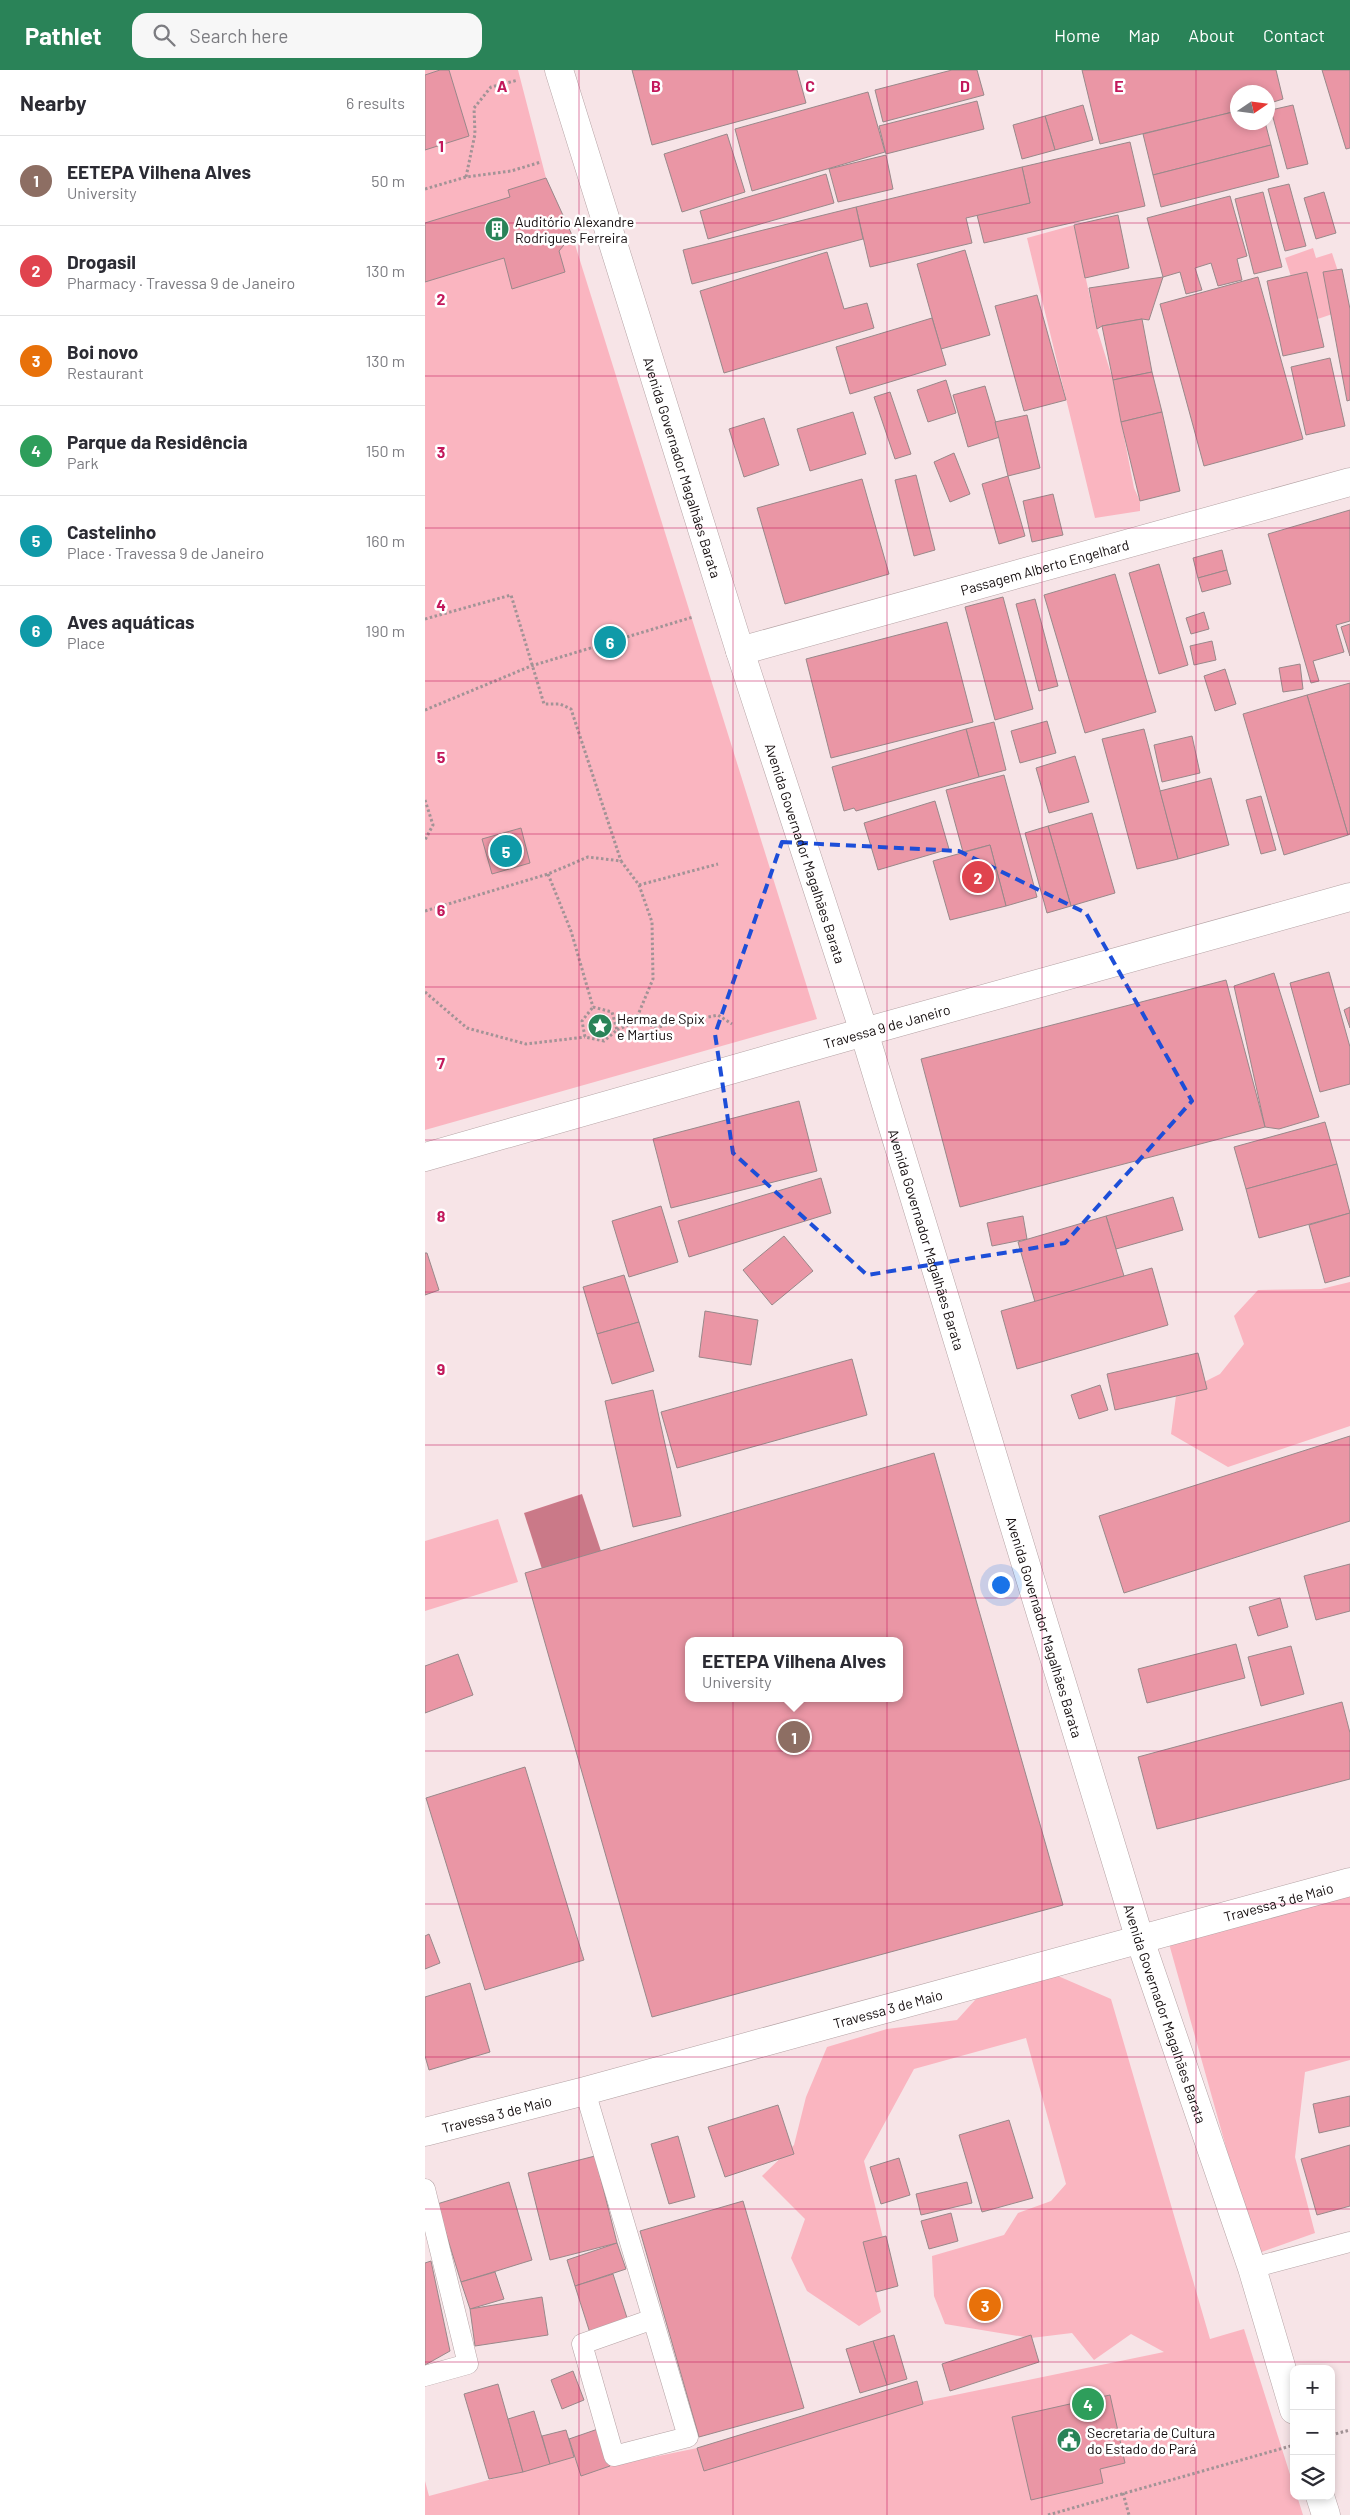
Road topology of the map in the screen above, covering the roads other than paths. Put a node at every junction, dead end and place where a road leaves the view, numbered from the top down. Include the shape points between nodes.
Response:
1 (559, 70) edge
2 (1350, 482) edge
3 (740, 651) junction
4 (1350, 897) edge
5 (864, 1032) junction
6 (425, 1157) edge
7 (1350, 1882) edge
8 (1140, 1940) junction
9 (585, 2091) junction
10 (425, 2132) edge
11 (425, 2189) edge
12 (1350, 2242) edge
13 (1252, 2268) junction
14 (653, 2319) junction
15 (425, 2376) edge
16 (1290, 2396) edge
17 (1321, 2500) edge
18 (1326, 2515) edge

1 - 3 main road, Avenida Governador Magalhães Barata
2 - 3 main road, Passagem Alberto Engelhard
3 - 5 main road, Avenida Governador Magalhães Barata
4 - 5 main road, Travessa 9 de Janeiro
5 - 6 main road, Travessa 9 de Janeiro
5 - 8 main road, Avenida Governador Magalhães Barata
7 - 8 main road, Travessa 3 de Maio
8 - 9 main road, Travessa 3 de Maio
8 - 13 main road, Avenida Governador Magalhães Barata
9 - 10 main road, Travessa 3 de Maio
9 - 14 lane
11 - 15 lane via 468,2364
12 - 13 lane
13 - 16 main road, Avenida Governador Magalhães Barata
14 - 14 lane via 688,2437 614,2456 583,2344
17 - 18 main road

